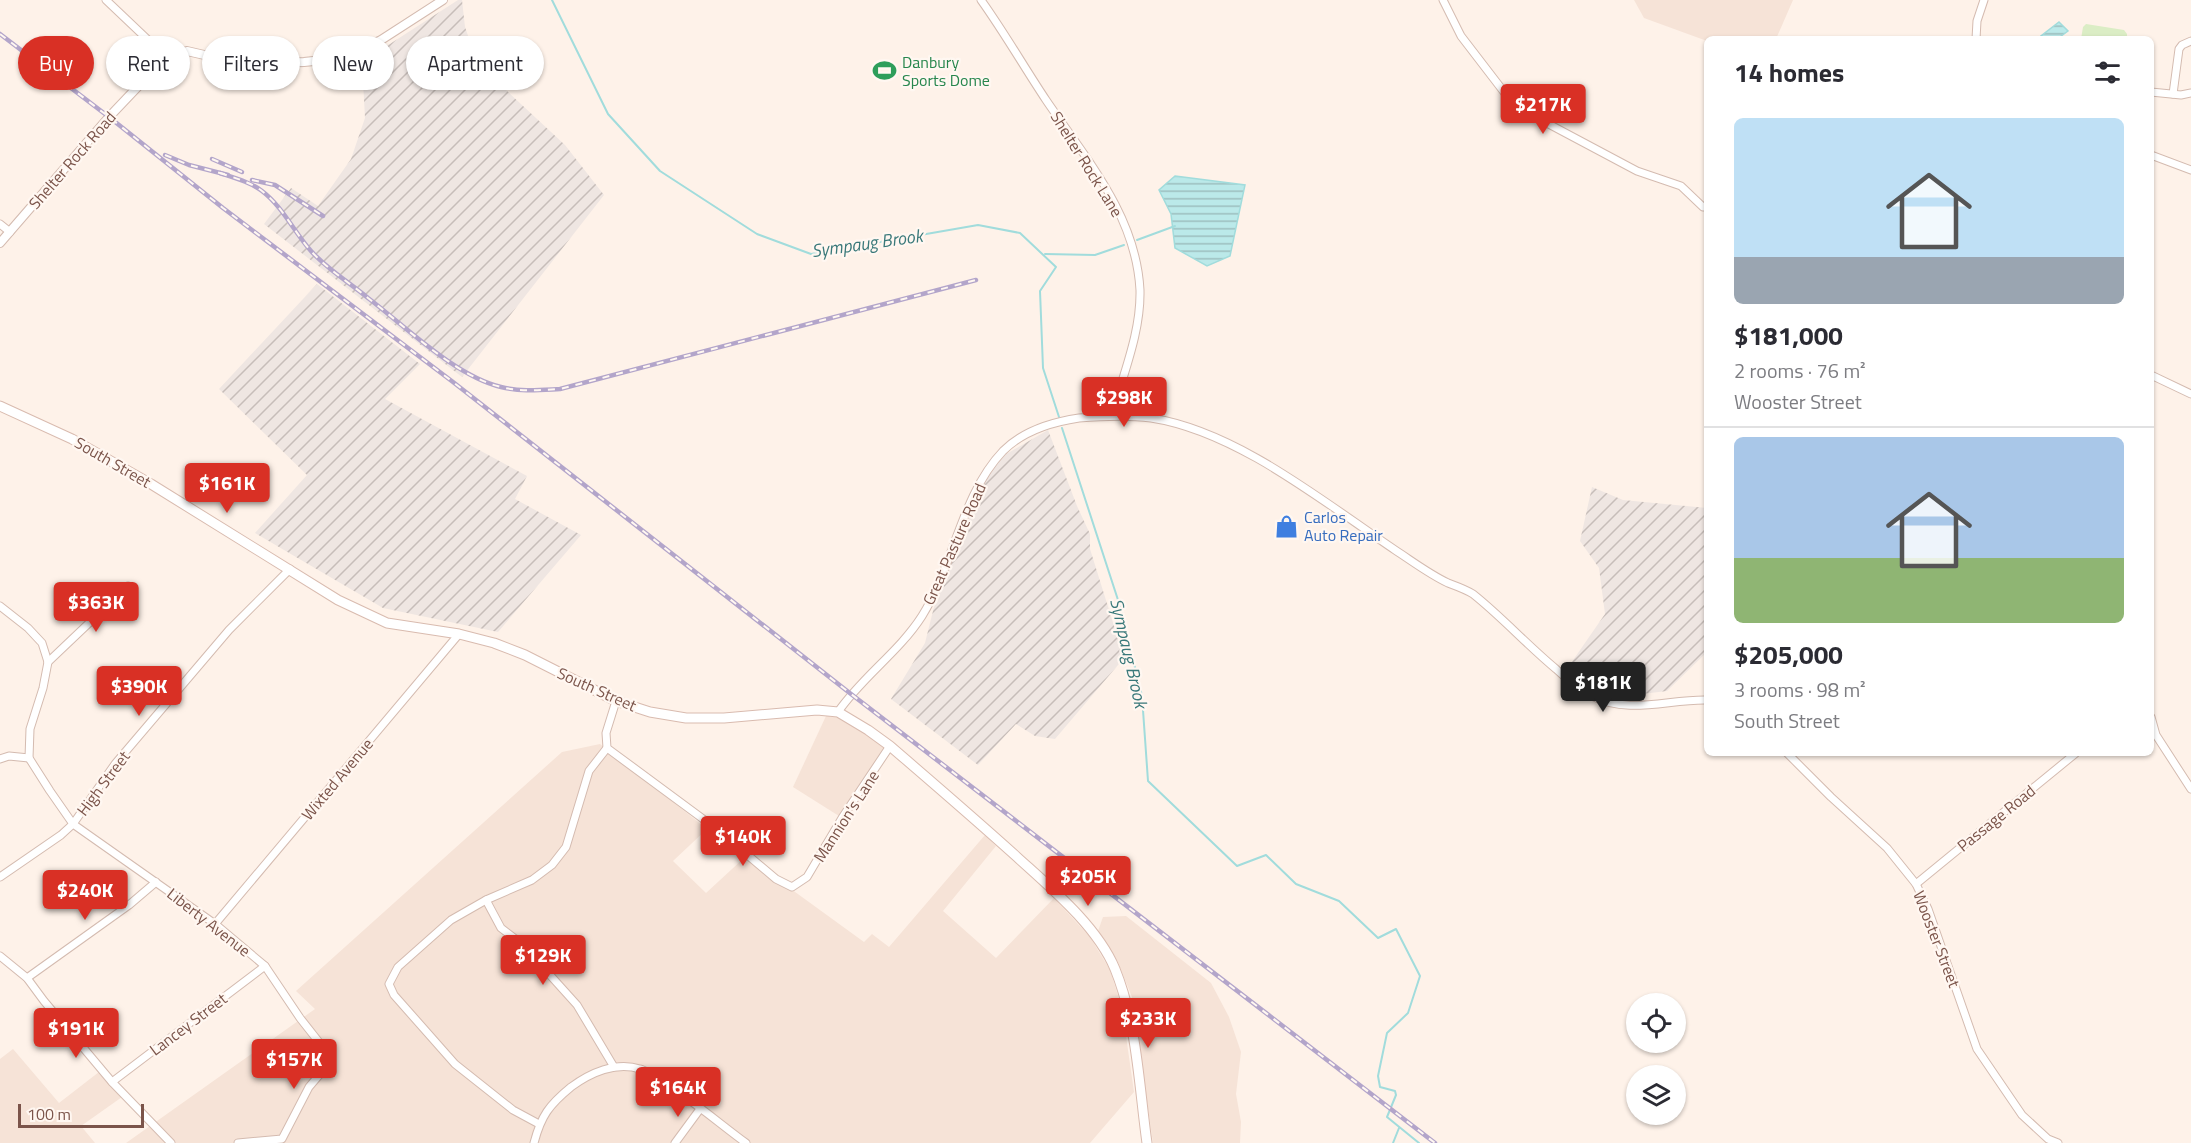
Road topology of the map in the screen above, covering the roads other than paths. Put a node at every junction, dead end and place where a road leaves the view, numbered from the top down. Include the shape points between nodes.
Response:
1 (106, 0) edge
2 (443, 0) edge
3 (981, 0) edge
4 (1443, 0) edge
5 (1981, 1) edge
6 (144, 36) edge
7 (1976, 36) edge
8 (2191, 41) edge
9 (190, 52) edge
10 (135, 90) edge
11 (2154, 92) edge
12 (2191, 93) edge
13 (2173, 94) junction
14 (2154, 156) edge
15 (2191, 170) edge
16 (1704, 206) edge
17 (0, 224) edge
18 (10, 232) junction
19 (0, 243) edge
20 (2154, 379) edge
21 (2191, 394) edge
22 (0, 406) edge
23 (1112, 415) junction
24 (290, 569) junction
25 (128, 586) dead end
26 (0, 606) edge
27 (459, 634) junction
28 (48, 662) junction
29 (1704, 700) edge
30 (616, 701) junction
31 (838, 712) junction
32 (2154, 728) edge
33 (890, 746) junction
34 (607, 748) junction
35 (1789, 756) edge
36 (2072, 756) edge
37 (29, 758) junction
38 (0, 759) edge
39 (2191, 789) edge
40 (73, 824) junction
41 (0, 877) edge
42 (156, 882) junction
43 (1916, 884) junction
44 (486, 900) junction
45 (215, 924) junction
46 (0, 956) edge
47 (265, 966) junction
48 (27, 978) junction
49 (614, 1067) junction
50 (112, 1082) junction
51 (700, 1109) junction
52 (539, 1124) junction
53 (284, 1141) edge
54 (2046, 1141) edge
55 (171, 1143) edge
56 (238, 1143) edge
57 (534, 1143) edge
58 (675, 1143) edge
59 (746, 1143) edge
60 (1147, 1143) edge
61 (2058, 1143) edge

1 - 6 street
2 - 9 street via 381,40 333,58 256,64
3 - 23 street, Shelter Rock Lane via 1096,171 1123,219 1140,289 1133,344
4 - 16 street via 1461,36 1504,92 1543,121 1637,171 1681,186
5 - 7 street
8 - 13 street via 2179,49
10 - 18 street, Shelter Rock Road
11 - 13 street
12 - 13 street
14 - 15 street
17 - 18 street
18 - 19 street, Shelter Rock Road
20 - 21 street
22 - 24 main road, South Street via 82,444
23 - 29 street, Great Pasture Road via 1154,418 1189,428 1226,441 1276,470 1426,570 1470,592 1592,696 1615,704 1645,706
23 - 31 street, Great Pasture Road via 1060,421 1031,431 1004,450 983,479 922,615
24 - 27 main road, South Street via 338,600 387,623
24 - 40 street, High Street via 229,630 115,764
25 - 28 street
26 - 28 street via 42,643
27 - 30 main road, South Street via 525,655
27 - 45 street, Wixted Avenue
28 - 37 street via 30,729
30 - 31 main road, South Street via 686,718
30 - 34 street via 606,733
31 - 33 main road, South Street
32 - 39 street
33 - 34 street, Mannion's Lane via 807,877 792,886 776,879 718,830
33 - 60 main road, South Street via 1069,906 1094,935 1114,967 1128,1007
34 - 44 street via 589,771 566,847 552,866
35 - 43 street, Wooster Street via 1887,848
36 - 43 street, Passage Road
37 - 38 street
37 - 40 street, Liberty Avenue
40 - 41 street, High Street
40 - 42 street, Liberty Avenue
42 - 45 street, Liberty Avenue
42 - 48 street
43 - 54 street, Wooster Street via 1977,1048 2022,1115
44 - 49 street via 501,928 522,944 577,1005
44 - 52 street via 451,920 398,967 389,984 394,995 455,1064 513,1110
45 - 47 street, Liberty Avenue
46 - 48 street
47 - 50 street, Lancey Street
47 - 53 street, Liberty Avenue via 326,1051 326,1067 309,1087
48 - 50 street
49 - 51 street via 640,1068
49 - 52 street via 573,1086 552,1102
50 - 55 street
51 - 58 street
51 - 59 street
52 - 57 street
53 - 56 street
54 - 61 street, Wooster Street

